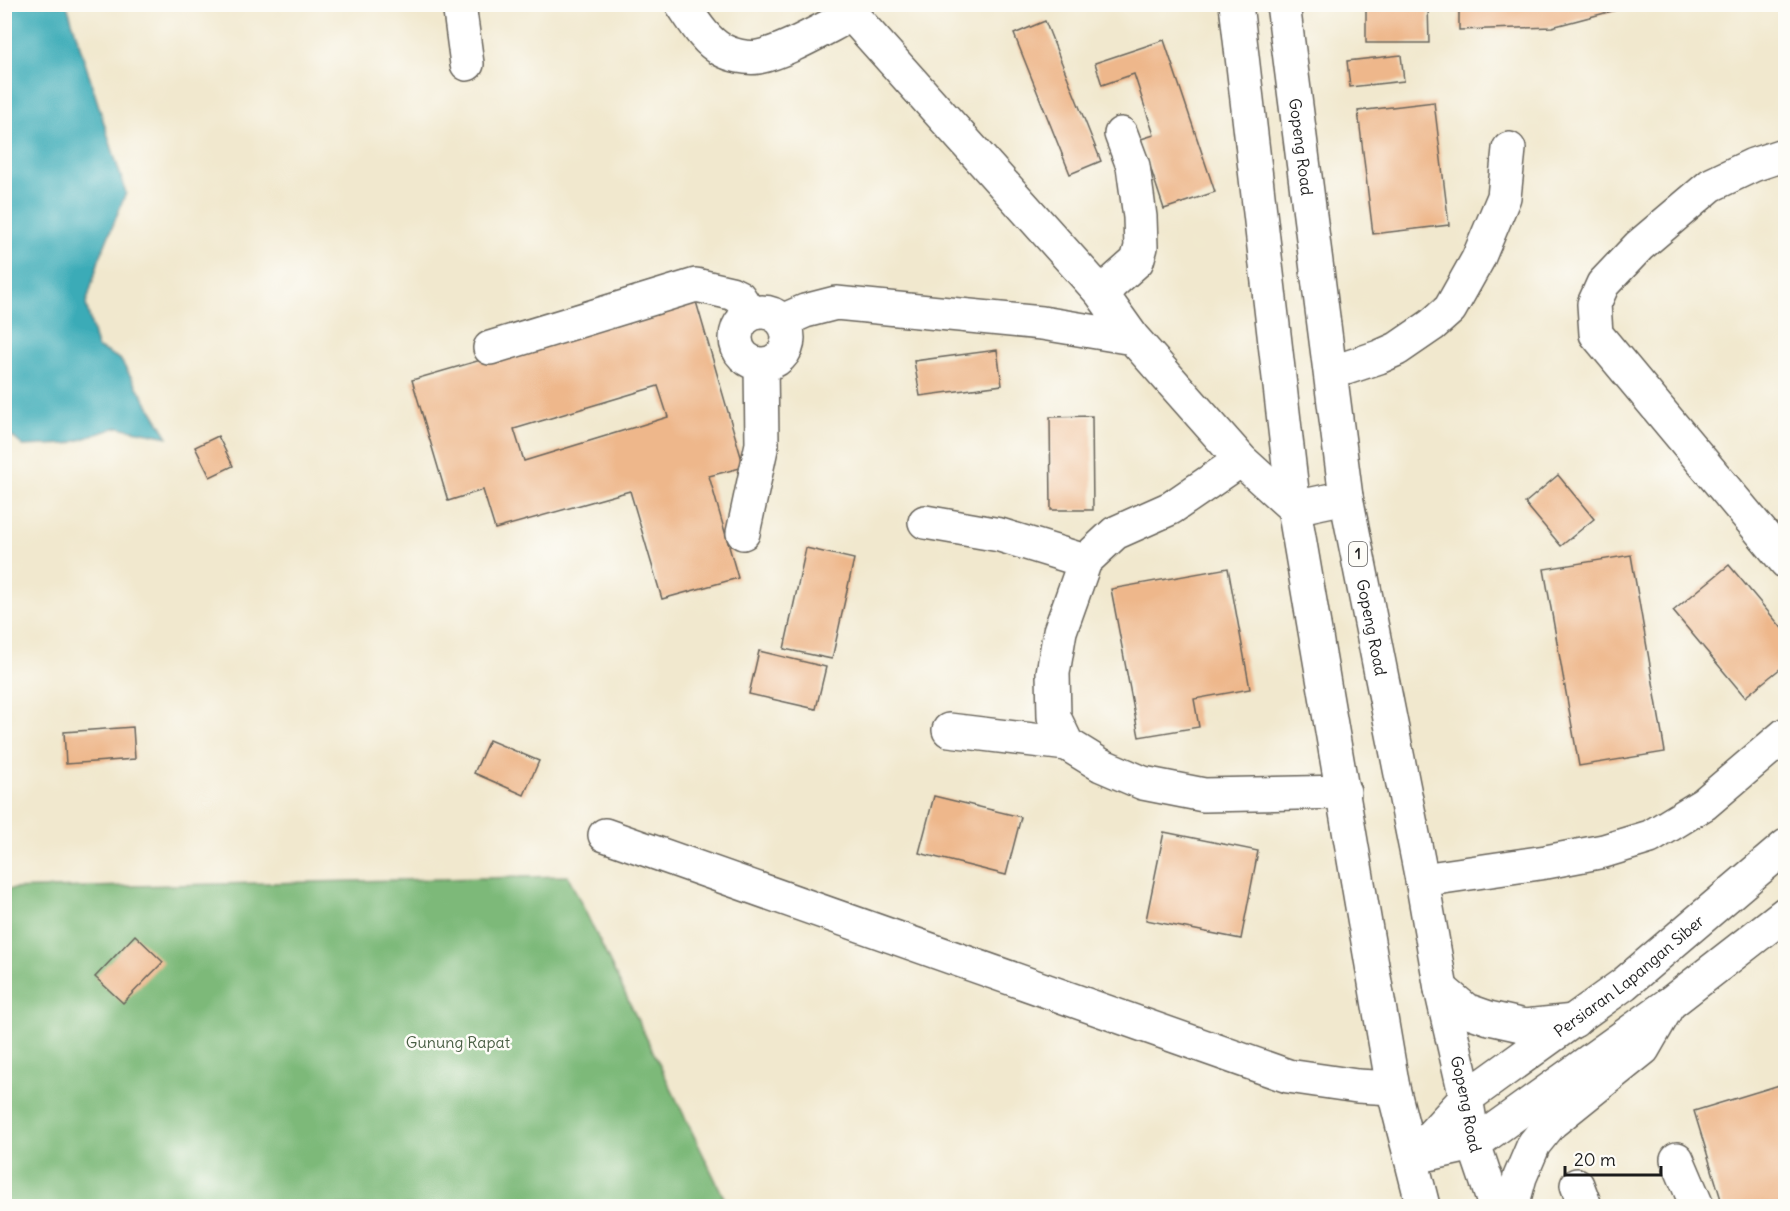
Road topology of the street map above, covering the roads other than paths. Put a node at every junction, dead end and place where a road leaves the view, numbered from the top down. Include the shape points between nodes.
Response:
1 (459, 4) edge
2 (682, 4) edge
3 (1236, 4) edge
4 (1283, 4) edge
5 (846, 10) edge
6 (467, 64) dead end
7 (1121, 134) dead end
8 (1509, 149) dead end
9 (1785, 154) edge
10 (1101, 294) junction
11 (750, 314) junction
12 (782, 321) junction
13 (1133, 338) junction
14 (490, 348) dead end
15 (761, 364) junction
16 (1331, 373) junction
17 (1241, 460) junction
18 (1346, 497) junction
19 (1294, 508) junction
20 (925, 522) dead end
21 (743, 533) dead end
22 (1085, 561) junction
23 (1785, 562) edge
24 (949, 730) dead end
25 (1785, 734) edge
26 (1067, 744) junction
27 (1344, 792) junction
28 (605, 835) dead end
29 (1785, 846) edge
30 (1422, 880) junction
31 (1785, 913) edge
32 (1441, 988) junction
33 (1669, 1004) junction
34 (1574, 1021) junction
35 (1393, 1088) junction
36 (1466, 1098) junction
37 (1474, 1144) junction
38 (1411, 1158) junction
39 (1677, 1159) dead end
40 (1423, 1206) edge
41 (1495, 1206) edge
42 (1512, 1206) edge
43 (1697, 1206) edge

1 - 6 main road
2 - 5 main road via 698,28 721,50 745,57 759,57 781,49
3 - 19 main road
4 - 16 main road, Gopeng Road / 1
5 - 10 main road
7 - 10 main road via 1133,166 1141,247 1137,261
8 - 16 main road via 1504,197 1478,259 1450,309 1397,349
9 - 23 main road via 1711,185 1639,246 1603,284 1594,304 1596,334
10 - 13 main road
11 - 12 main road via 762,311
11 - 14 main road via 739,297 696,285
11 - 15 main road via 735,331 735,343 749,361
12 - 13 main road via 836,303 1042,323
12 - 15 main road via 788,332 787,344 772,362
13 - 17 main road
15 - 21 main road via 762,444
16 - 18 main road, Gopeng Road / 1
17 - 19 main road
17 - 22 main road via 1171,508 1115,533
18 - 19 main road
18 - 30 main road, Gopeng Road / 1
19 - 27 main road
20 - 22 main road via 1000,535
22 - 26 main road via 1060,631 1053,673 1054,717
24 - 26 main road
25 - 30 main road via 1704,804 1650,837 1546,862
26 - 27 main road via 1101,765 1143,783 1204,795
27 - 35 main road
28 - 35 main road via 1288,1076
29 - 34 main road, Persiaran Lapangan Siber via 1624,984
30 - 32 main road, Gopeng Road / 1
31 - 33 main road
32 - 34 main road via 1466,1010 1489,1018 1525,1026
32 - 36 main road, Gopeng Road / 1
33 - 37 main road
33 - 42 main road via 1643,1049 1551,1124 1534,1144
34 - 36 main road, Persiaran Lapangan Siber
35 - 38 main road
36 - 37 main road, Gopeng Road / 1
36 - 38 main road, Persiaran Lapangan Siber
37 - 38 main road
37 - 41 main road, Gopeng Road / 1
38 - 40 main road
39 - 43 main road

